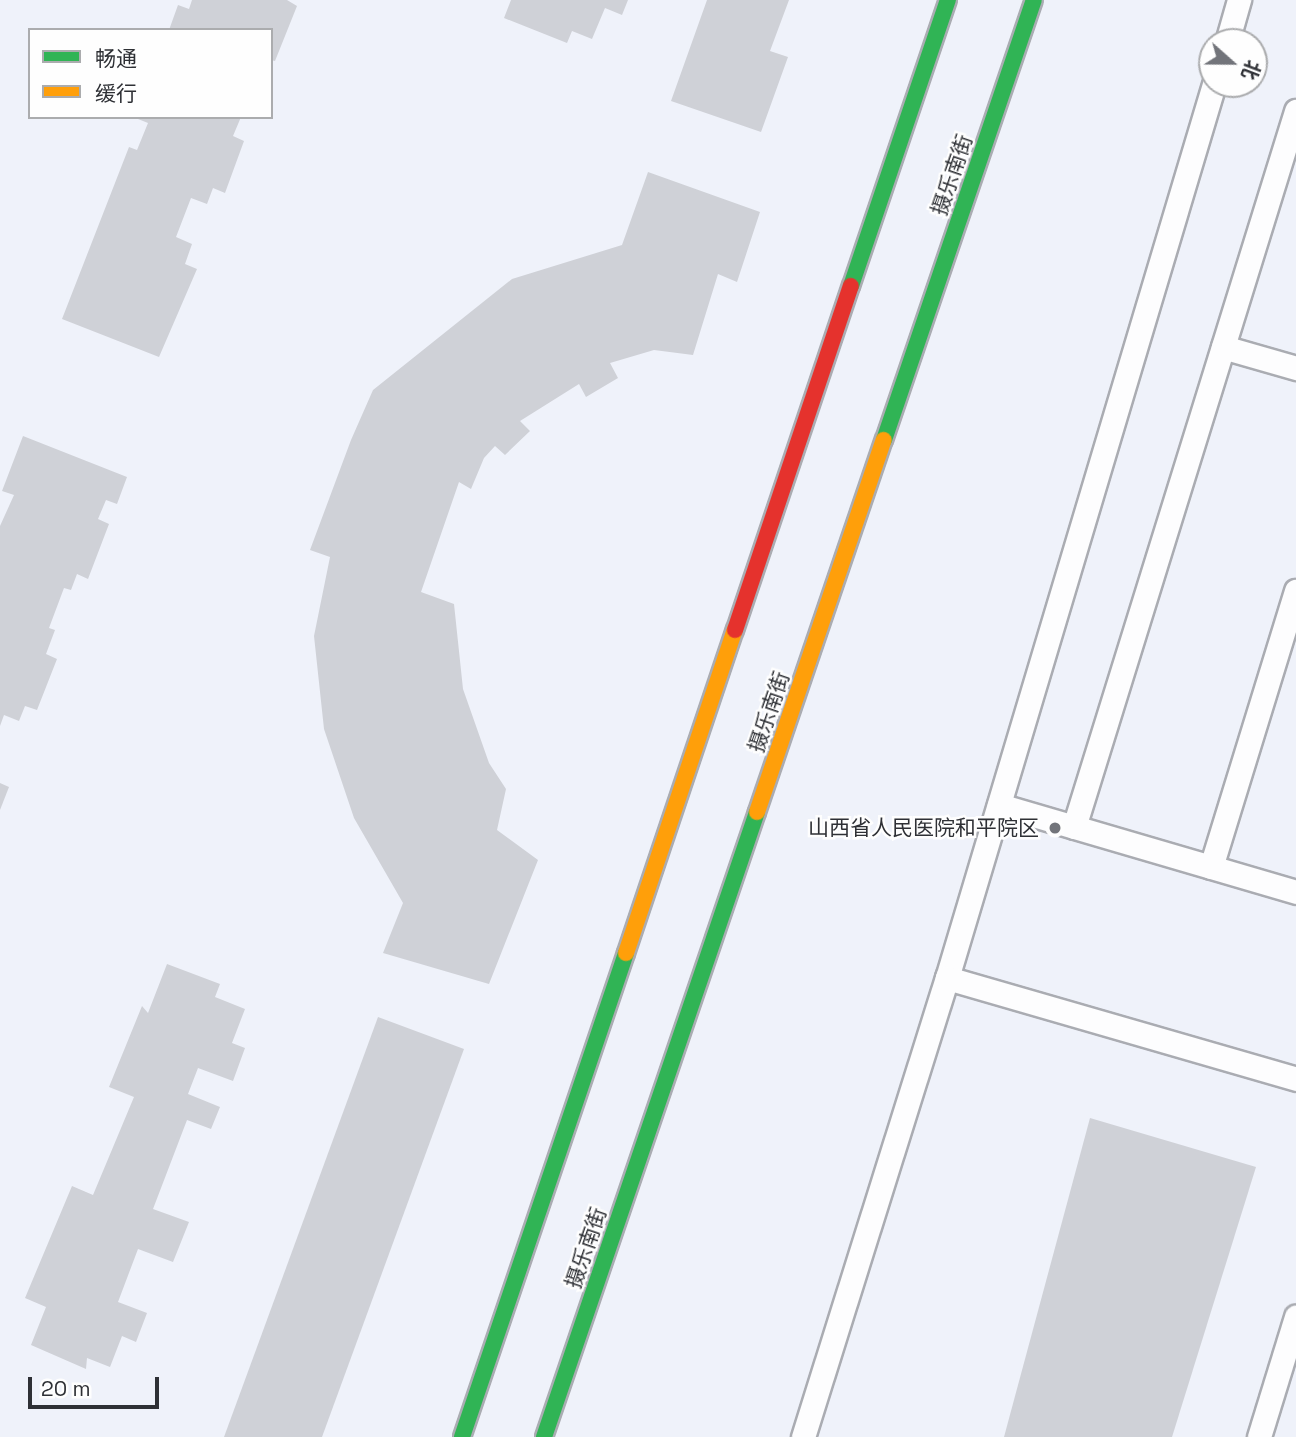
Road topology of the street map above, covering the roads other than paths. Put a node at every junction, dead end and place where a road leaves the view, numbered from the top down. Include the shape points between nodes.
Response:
1 (948, 0) edge
2 (1034, 0) edge
3 (1240, 0) edge
4 (1231, 28) edge
5 (1210, 98) edge
6 (1296, 111) edge
7 (1223, 347) junction
8 (1296, 368) edge
9 (1296, 591) edge
10 (999, 804) junction
11 (1074, 827) junction
12 (1211, 867) junction
13 (1296, 892) edge
14 (947, 978) junction
15 (1296, 1079) edge
16 (1296, 1317) edge
17 (462, 1437) edge
18 (544, 1437) edge
19 (803, 1437) edge
20 (1259, 1437) edge

1 - 17 street
2 - 18 street, 摄乐南街
3 - 4 lane
5 - 10 lane
6 - 7 lane
7 - 8 lane
7 - 11 lane
9 - 12 lane
10 - 11 lane
10 - 14 lane
11 - 12 lane
12 - 13 lane
14 - 15 lane
14 - 19 lane
16 - 20 lane

